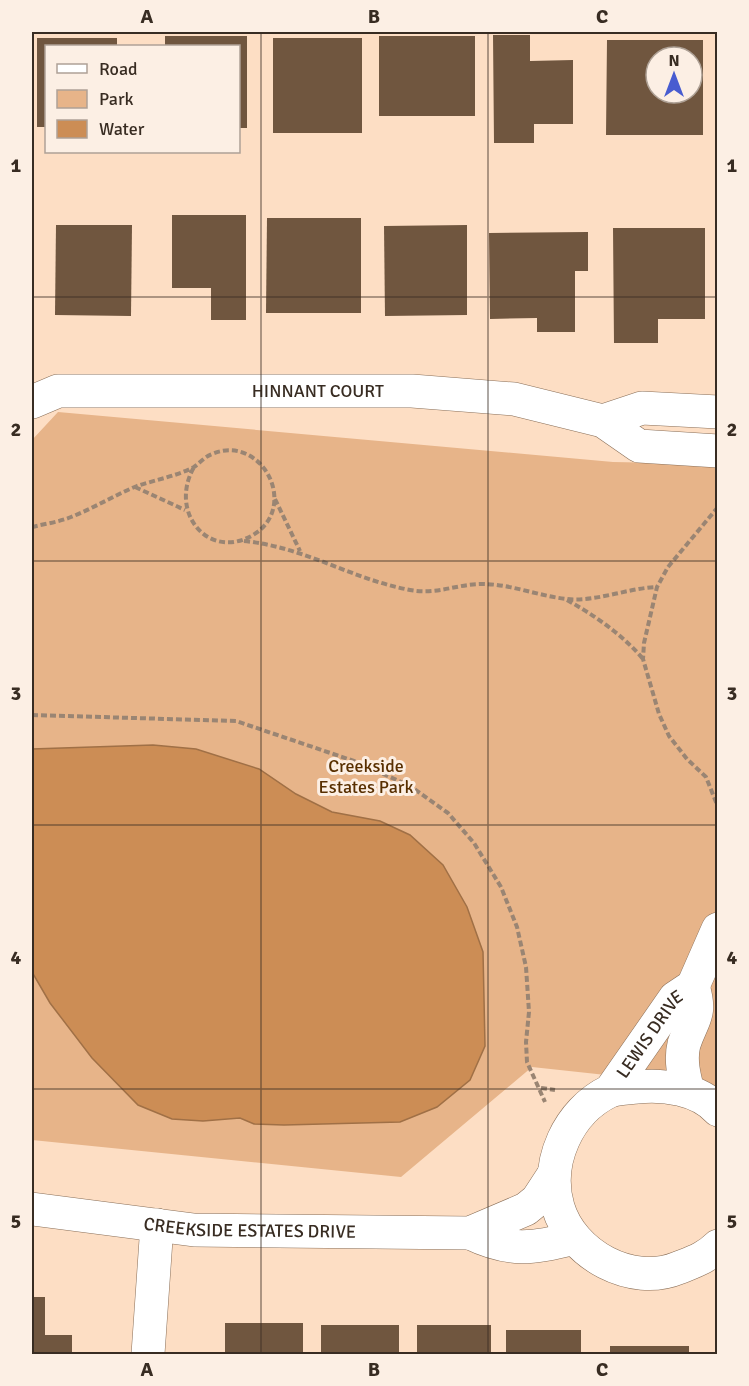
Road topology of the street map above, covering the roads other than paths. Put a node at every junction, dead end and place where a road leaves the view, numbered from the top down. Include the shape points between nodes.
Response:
1 (32, 402) edge
2 (717, 412) edge
3 (603, 421) junction
4 (717, 451) edge
5 (717, 929) edge
6 (693, 986) junction
7 (611, 1090) junction
8 (688, 1091) junction
9 (717, 1110) edge
10 (554, 1174) junction
11 (32, 1209) edge
12 (157, 1225) junction
13 (470, 1233) junction
14 (574, 1238) junction
15 (714, 1254) edge
16 (148, 1354) edge

1 - 3 street, HINNANT COURT via 58,391 412,390 514,399
2 - 3 street via 642,408
3 - 4 street, HINNANT COURT via 639,446
5 - 6 street, LEWIS DRIVE
6 - 7 street, LEWIS DRIVE via 675,998
6 - 8 street, LEWIS DRIVE via 700,1006 684,1046 682,1070
7 - 8 street via 652,1085
7 - 10 street via 584,1109 563,1136
8 - 9 street
10 - 13 street, CREEKSIDE ESTATES DRIVE via 526,1209
10 - 14 street via 558,1207
11 - 12 street, CREEKSIDE ESTATES DRIVE
12 - 13 street, CREEKSIDE ESTATES DRIVE via 194,1230
12 - 16 street
13 - 14 street, CREEKSIDE ESTATES DRIVE via 494,1245 513,1246 540,1247
14 - 15 street via 604,1263 636,1274 664,1274

